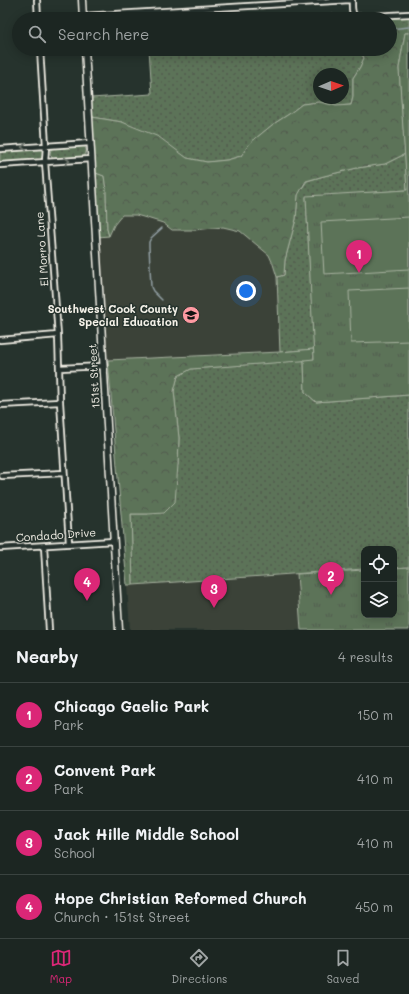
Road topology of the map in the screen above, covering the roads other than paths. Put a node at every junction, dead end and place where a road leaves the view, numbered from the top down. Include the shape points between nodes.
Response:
1 (37, 0) edge
2 (82, 0) edge
3 (351, 0) edge
4 (38, 12) edge
5 (83, 12) edge
6 (172, 12) edge
7 (353, 12) edge
8 (409, 14) edge
9 (397, 15) edge
10 (40, 56) edge
11 (85, 56) edge
12 (90, 143) junction
13 (46, 146) junction
14 (0, 149) edge
15 (92, 159) junction
16 (45, 162) junction
17 (0, 166) edge
18 (58, 335) junction
19 (0, 340) edge
20 (104, 366) junction
21 (60, 368) junction
22 (60, 402) junction
23 (0, 405) edge
24 (64, 473) junction
25 (2, 476) dead end
26 (114, 541) junction
27 (69, 543) junction
28 (44, 546) junction
29 (0, 548) edge
30 (48, 630) edge
31 (119, 630) edge

1 - 4 street
2 - 5 street
3 - 6 street
3 - 7 street
8 - 9 street
10 - 13 street, El Morro Lane
11 - 12 street, 151st Street
12 - 13 street
12 - 15 street, 151st Street
13 -> 14 street
13 - 16 street, El Morro Lane
16 -> 15 street
15 - 20 street, 151st Street
16 - 17 street
16 - 18 street, El Morro Lane
18 - 19 street
18 - 21 street, El Morro Lane
20 - 21 street
20 - 26 street, 151st Street
21 - 22 street, El Morro Lane
22 - 23 street
22 - 24 street, El Morro Lane
24 - 25 street
24 - 27 street, El Morro Lane
26 - 27 street, Condado Drive
26 - 31 street, 151st Street
27 - 28 street, Condado Drive
28 - 29 street, Condado Drive
28 - 30 street

